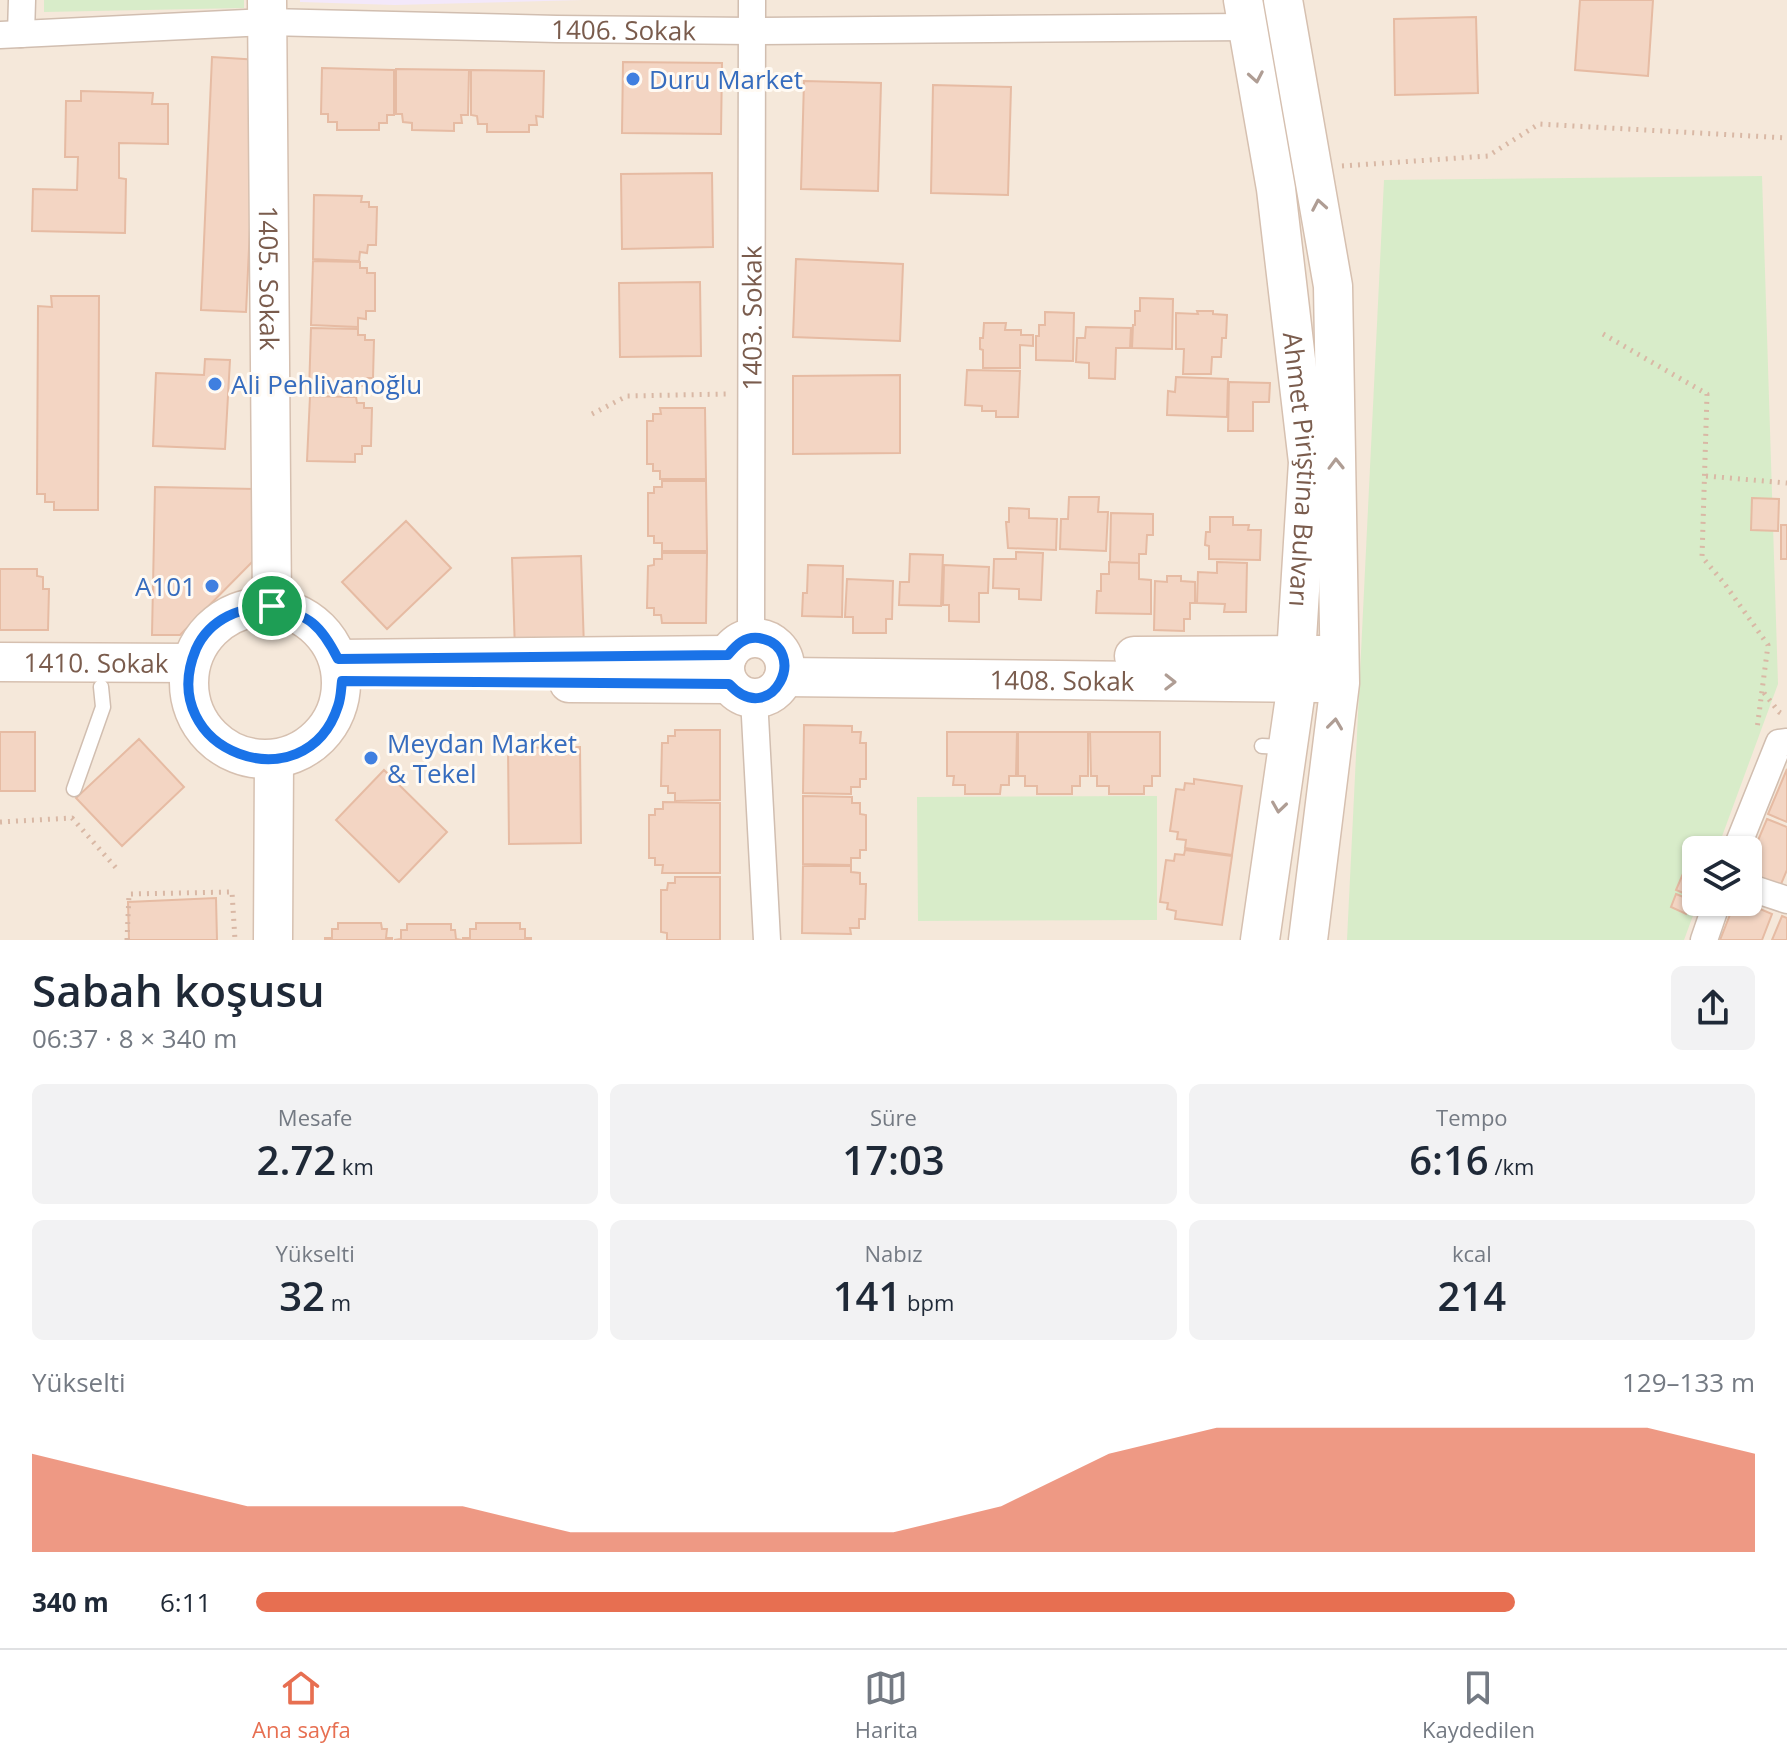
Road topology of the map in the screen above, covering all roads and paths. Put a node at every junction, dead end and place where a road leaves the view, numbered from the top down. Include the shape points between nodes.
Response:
1 (22, 0) edge
2 (752, 0) edge
3 (1283, 0) edge
4 (267, 11) edge
5 (1245, 13) edge
6 (751, 31) junction
7 (11, 35) edge
8 (1787, 138) edge
9 (1312, 168) junction
10 (1603, 334) dead end
11 (752, 393) junction
12 (592, 414) dead end
13 (1706, 476) junction
14 (1787, 483) edge
15 (272, 606) junction
16 (0, 662) edge
17 (755, 668) junction
18 (1297, 669) junction
19 (1340, 669) junction
20 (340, 670) junction
21 (190, 675) junction
22 (0, 687) edge
23 (101, 687) junction
24 (1787, 718) edge
25 (1787, 742) edge
26 (274, 759) junction
27 (74, 789) dead end
28 (0, 822) edge
29 (1742, 836) edge
30 (117, 869) dead end
31 (1762, 892) edge
32 (1787, 900) edge
33 (1712, 916) edge
34 (127, 940) edge
35 (235, 940) edge
36 (273, 940) edge
37 (767, 940) edge
38 (1260, 940) edge
39 (1308, 940) edge
40 (1704, 940) edge

1 - 7 street
2 - 6 street, 1403. Sokak
3 - 9 main road, Ahmet Piriştina Bulvarı
4 - 6 street, 1406. Sokak via 557,29
4 - 7 street, 1406. Sokak
4 - 15 main road, 1405. Sokak
5 - 6 street, 1406. Sokak
5 -> 18 main road, Ahmet Piriştina Bulvarı via 1276,189 1308,462
6 - 11 street, 1403. Sokak
8 - 9 path via 1539,124 1488,156
19 -> 9 main road, Ahmet Piriştina Bulvarı via 1333,286
10 - 13 path via 1707,394
11 - 12 path via 627,396
11 - 17 street, 1403. Sokak
13 - 14 path
13 - 24 path via 1702,557 1768,645 1763,692
15 - 20 main road via 313,622 328,639
15 - 21 main road via 251,607 212,626 199,643
16 - 21 main road, 1410. Sokak
17 - 18 main road, 1408. Sokak
17 - 20 main road, 1408. Sokak
17 - 37 street, 1403. Sokak
18 - 19 main road, 1408. Sokak
18 -> 38 main road, Ahmet Piriştina Bulvarı via 1275,747
39 -> 19 main road, Ahmet Piriştina Bulvarı
20 - 26 main road via 339,704 330,725 315,742
21 - 23 main road, 1410. Sokak
21 - 26 main road via 193,711 206,732 226,749 249,758
22 - 23 main road, 1410. Sokak
23 - 27 lane via 103,707
25 - 29 street via 1779,743
26 - 36 main road
28 - 30 path via 72,818
31 - 32 street
33 - 40 street
34 - 35 path via 129,894 232,892

